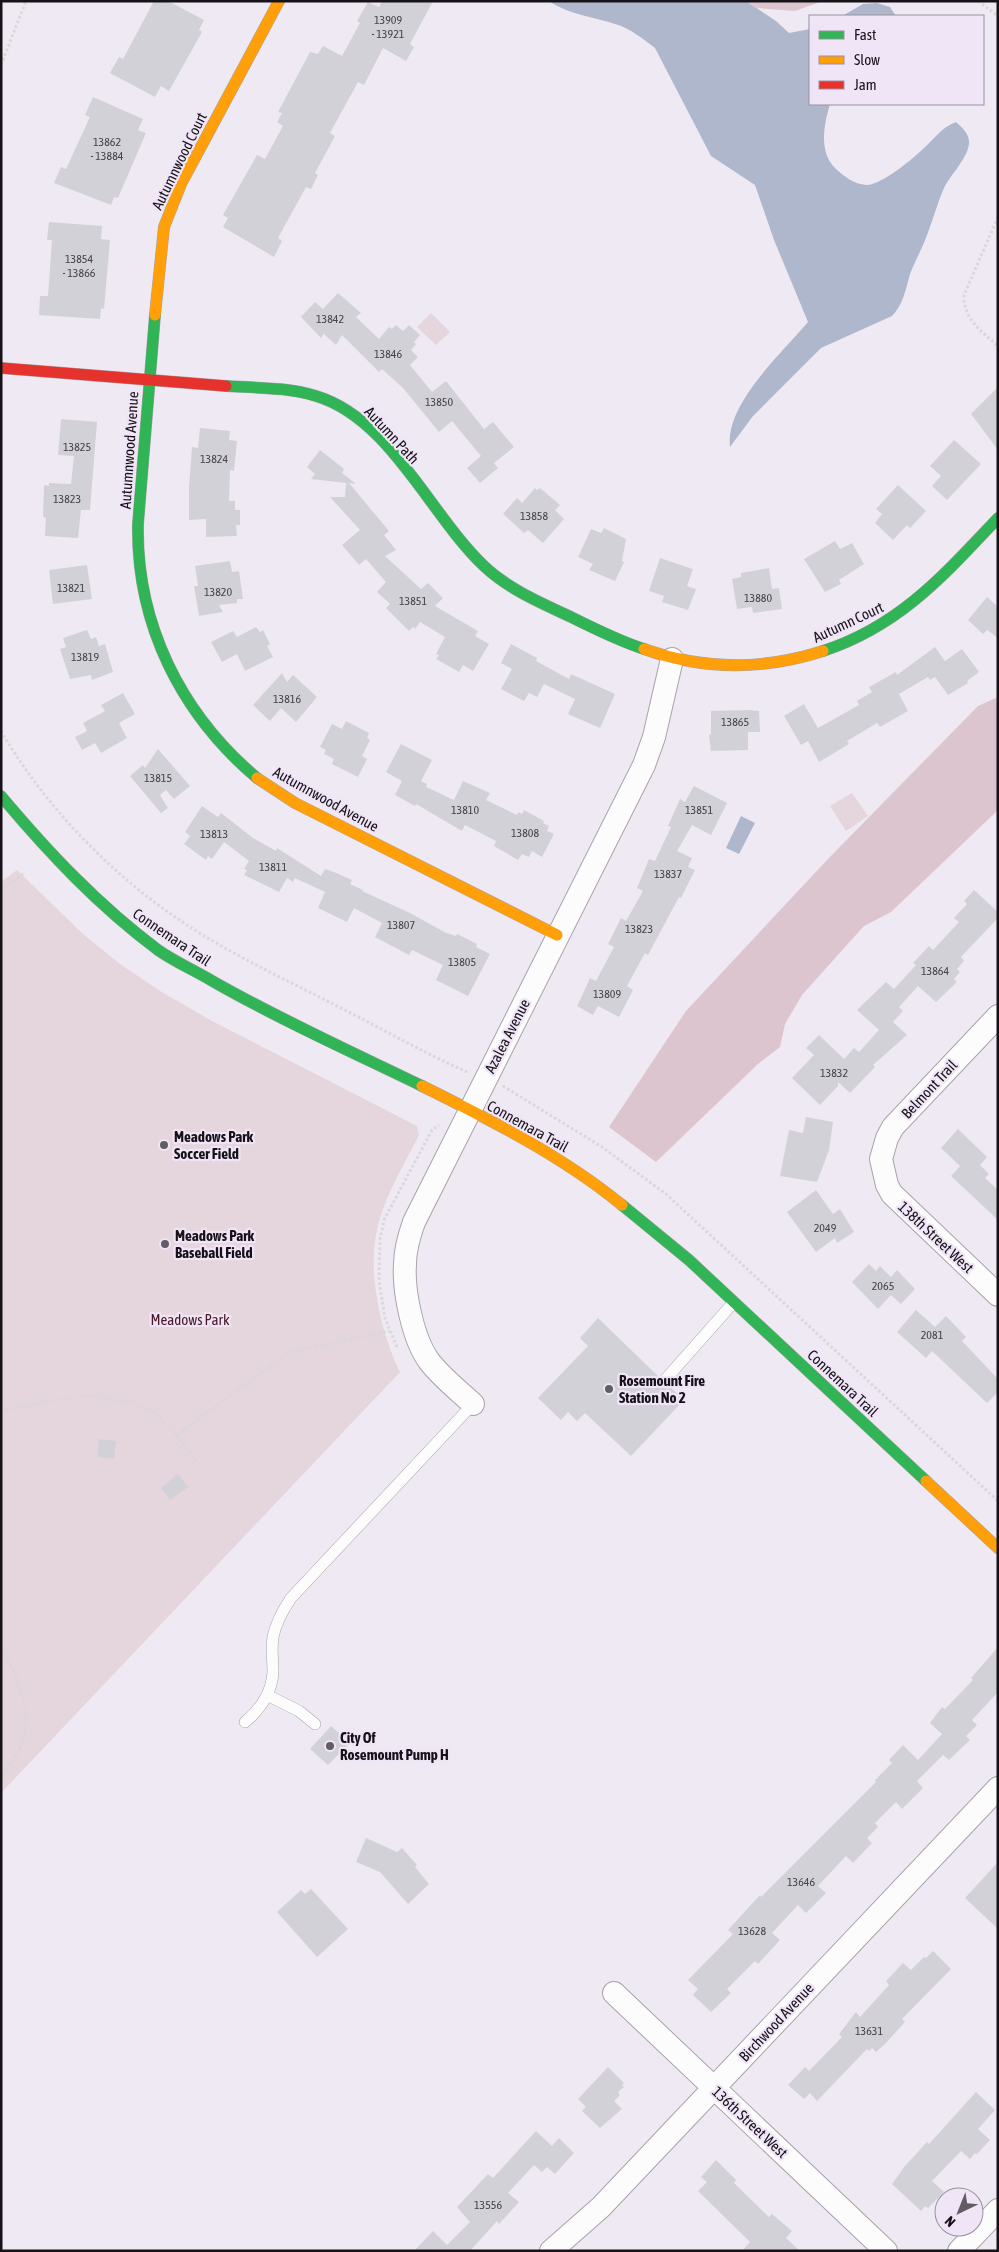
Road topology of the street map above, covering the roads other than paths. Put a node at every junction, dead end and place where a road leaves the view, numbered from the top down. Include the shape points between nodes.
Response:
1 (279, 1) edge
2 (1, 368) edge
3 (149, 378) junction
4 (998, 518) edge
5 (672, 659) junction
6 (1, 796) edge
7 (557, 935) junction
8 (998, 1016) edge
9 (470, 1110) junction
10 (883, 1172) joint
11 (998, 1295) edge
12 (734, 1302) junction
13 (664, 1381) dead end
14 (473, 1404) joint
15 (998, 1548) edge
16 (267, 1695) junction
17 (245, 1722) dead end
18 (315, 1724) dead end
19 (996, 1795) edge
20 (614, 1993) dead end
21 (714, 2087) junction
22 (998, 2210) edge
23 (551, 2251) edge
24 (886, 2251) edge
25 (960, 2251) edge

1 - 3 street, Autumnwood Court via 170,209 160,251
2 - 3 street, Autumn Path
3 - 5 street, Autumn Path via 296,391 317,396 355,415 370,428 469,551 498,578 615,639
3 - 7 street, Autumnwood Avenue via 138,526 141,582 165,660 198,716 240,764 295,803
4 - 5 street, Autumn Court via 923,595 897,615 844,644 816,654 766,664 704,664
5 - 7 street, Azalea Avenue via 650,752
6 - 9 street, Connemara Trail via 44,849 84,889 160,951 242,997
7 - 9 street, Azalea Avenue
8 - 10 street, Belmont Trail via 893,1127 883,1149
9 - 12 street, Connemara Trail via 535,1145 606,1192 689,1260
9 - 14 street, Azalea Avenue via 414,1222 405,1264 414,1327 420,1345 428,1360
10 - 11 street, 138th Street West via 887,1185 900,1204
12 - 13 lane
12 - 15 street, Connemara Trail
14 - 16 lane via 291,1598 273,1638 273,1674
16 - 17 lane via 259,1710
16 - 18 lane via 299,1711
19 - 21 street, Birchwood Avenue
20 - 21 street, 136th Street West
21 - 23 street, Birchwood Avenue via 601,2206
21 - 24 street, 136th Street West
22 - 25 street

